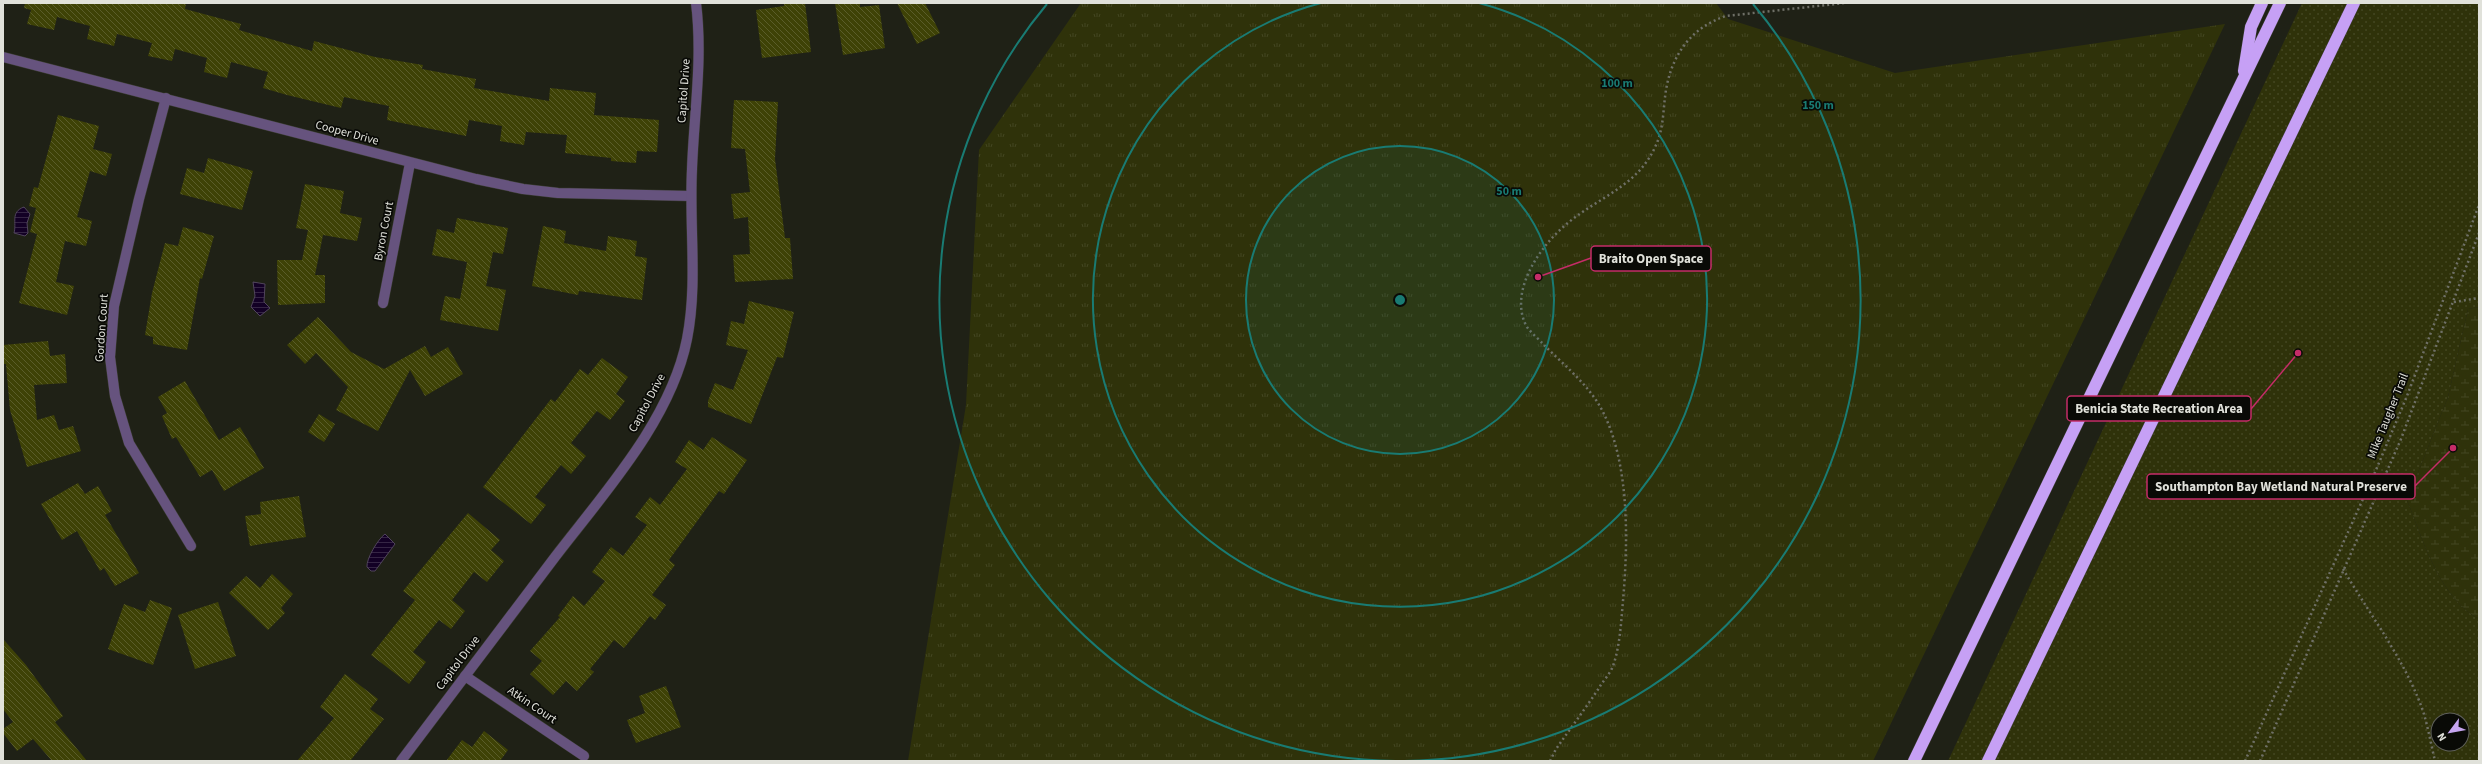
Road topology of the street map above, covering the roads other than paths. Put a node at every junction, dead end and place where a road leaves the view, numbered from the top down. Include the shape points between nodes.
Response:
1 (696, 3) edge
2 (2262, 3) edge
3 (2280, 3) edge
4 (2354, 3) edge
5 (3, 56) edge
6 (2241, 85) junction
7 (166, 98) junction
8 (410, 163) junction
9 (690, 196) junction
10 (383, 303) dead end
11 (192, 546) dead end
12 (465, 676) junction
13 (584, 756) dead end
14 (401, 761) edge
15 (1914, 761) edge
16 (1988, 761) edge

1 - 9 street, Capitol Drive via 700,32 699,85
2 - 6 highway via 2251,27
3 - 6 highway
4 - 16 highway
5 - 7 street, Cooper Drive
6 - 15 highway
7 - 8 street, Cooper Drive
7 - 11 street, Gordon Court via 114,306 110,357 115,396 129,443
8 - 9 street, Cooper Drive via 523,189 590,194
8 - 10 street, Byron Court
9 - 12 street, Capitol Drive via 694,270 687,340 674,382 652,425 617,476
12 - 13 street, Atkin Court
12 - 14 street, Capitol Drive

